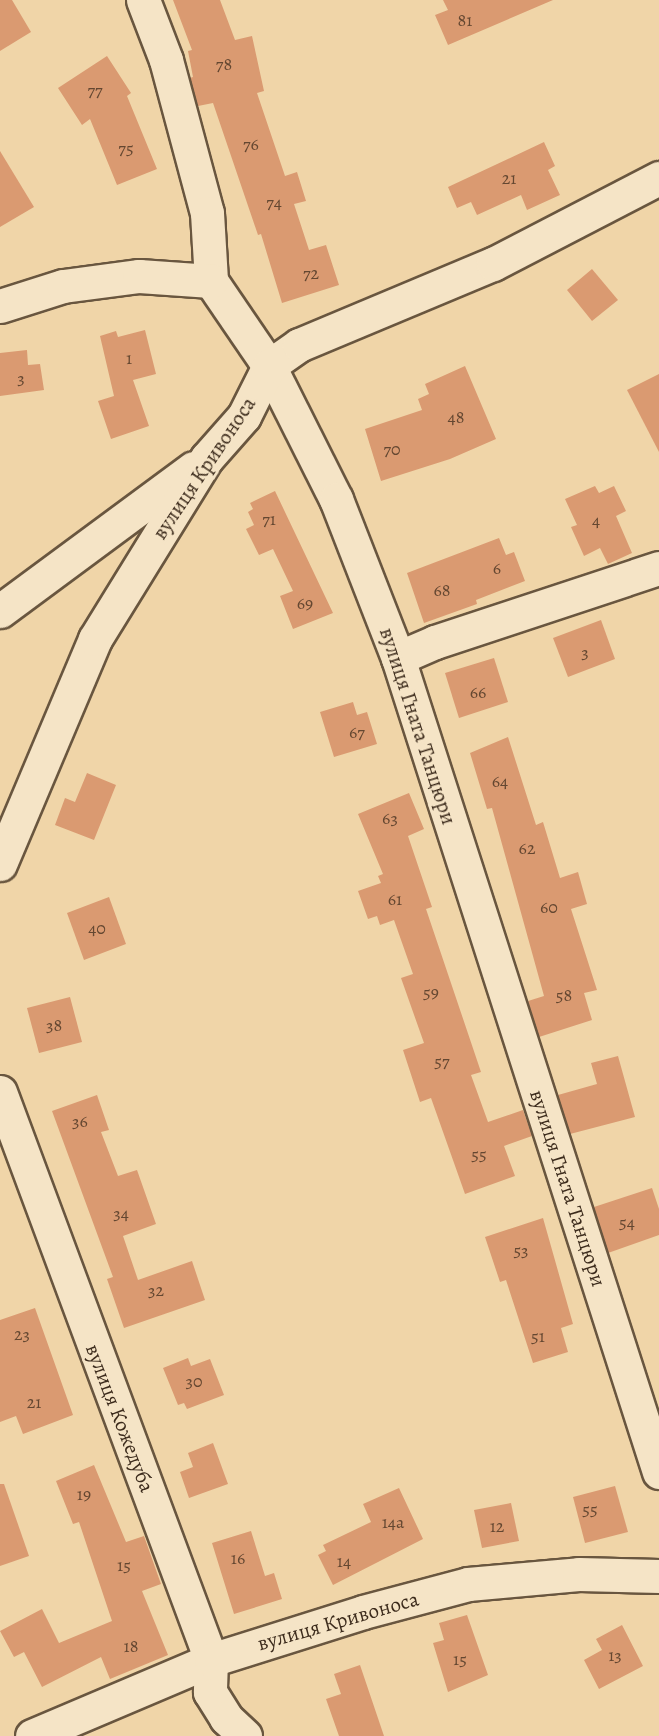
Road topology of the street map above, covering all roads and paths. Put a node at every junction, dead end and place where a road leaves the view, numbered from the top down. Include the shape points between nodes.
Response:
1 (143, 0) edge
2 (659, 178) edge
3 (211, 281) junction
4 (0, 306) edge
5 (269, 366) junction
6 (207, 458) junction
7 (659, 567) edge
8 (0, 611) edge
9 (398, 658) junction
10 (0, 864) edge
11 (0, 1092) edge
12 (659, 1472) edge
13 (659, 1576) edge
14 (211, 1660) junction
15 (32, 1736) edge
16 (245, 1736) edge

1 - 3 street via 166,60 207,213
2 - 5 street, вулиця Кривоноса via 493,264 299,345
3 - 4 street via 139,276 63,286
3 - 5 street, вулиця Гната Танцюри
5 - 6 street, вулиця Кривоноса via 244,416
5 - 9 street, вулиця Гната Танцюри via 336,499
6 - 8 street
6 - 10 street, вулиця Кривоноса via 94,639
7 - 9 street
9 - 12 street, вулиця Гната Танцюри
11 - 14 street, вулиця Кожедуба
13 - 14 street, вулиця Кривоноса via 579,1574 468,1584 363,1611
14 - 15 street, вулиця Кривоноса
14 - 16 street, вулиця Кожедуба via 210,1692 226,1718

